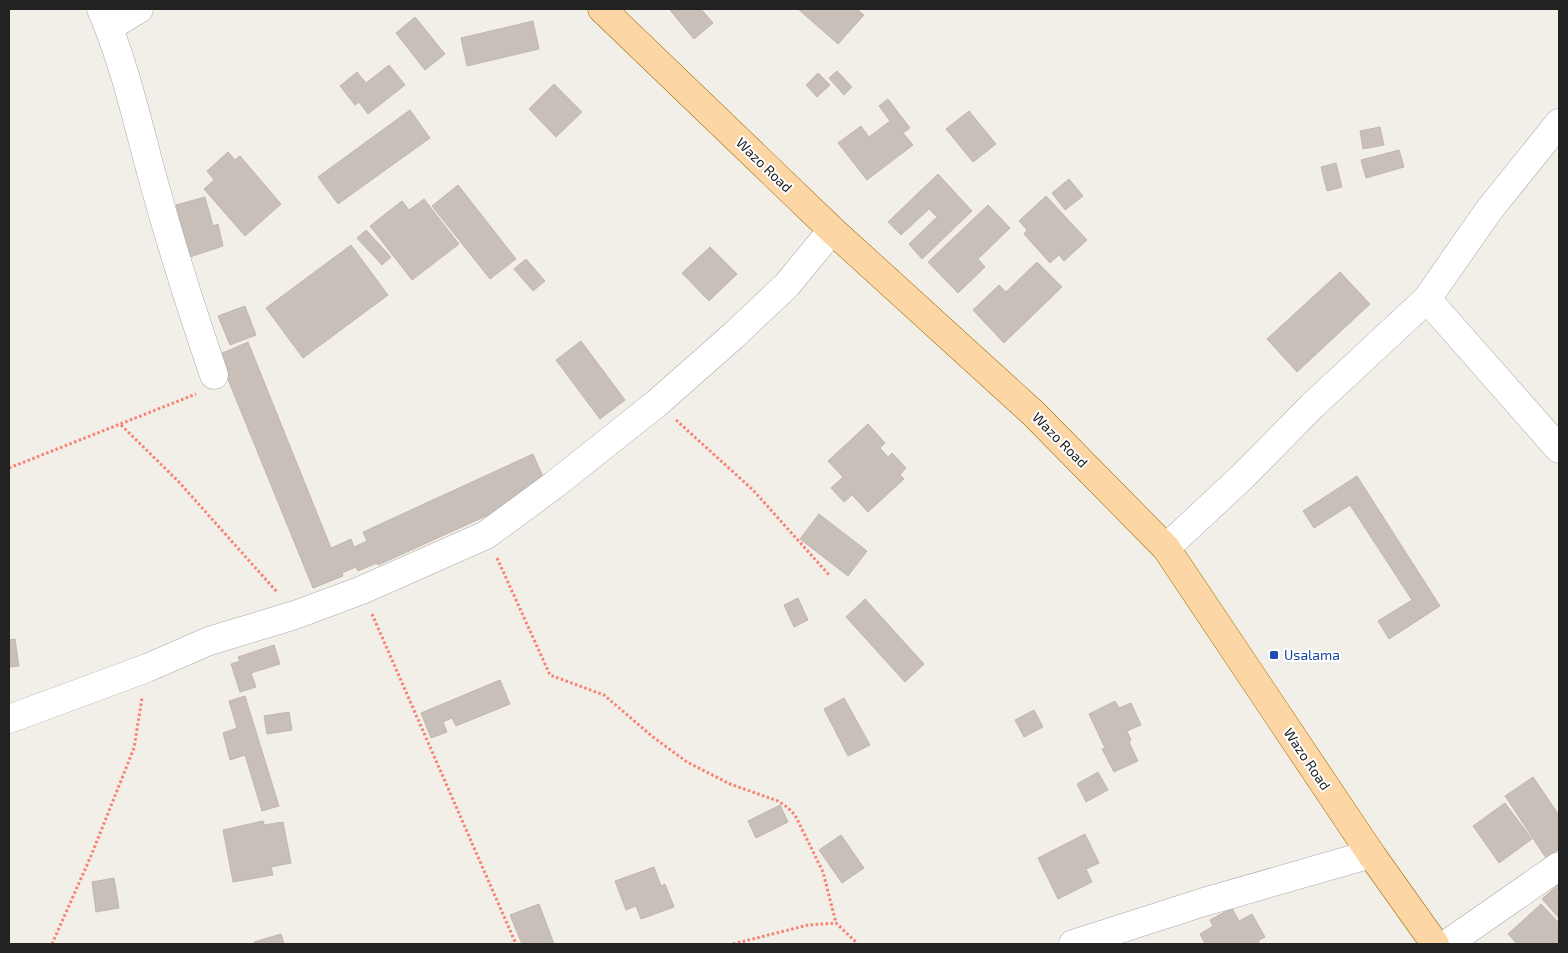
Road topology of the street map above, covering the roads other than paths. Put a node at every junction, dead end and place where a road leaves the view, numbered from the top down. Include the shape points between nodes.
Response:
1 (139, 9) edge
2 (602, 9) edge
3 (105, 18) edge
4 (1559, 123) edge
5 (832, 230) junction
6 (1426, 299) junction
7 (214, 375) road end
8 (1559, 449) edge
9 (1166, 548) junction
10 (9, 719) edge
11 (1371, 854) junction
12 (1559, 866) edge
13 (1074, 944) edge
14 (1435, 944) edge
15 (1447, 944) edge

1 - 3 street
2 - 5 main road, Wazo Road
3 - 7 street via 174,257
4 - 6 street via 1489,210
5 - 9 main road, Wazo Road via 1033,413
5 - 10 street via 787,285 733,336 554,485 486,535 362,590 295,615 209,641 147,668
6 - 8 street
6 - 9 street
9 - 11 main road, Wazo Road
11 - 13 street via 1213,899
11 - 14 main road, Wazo Road
12 - 15 street

